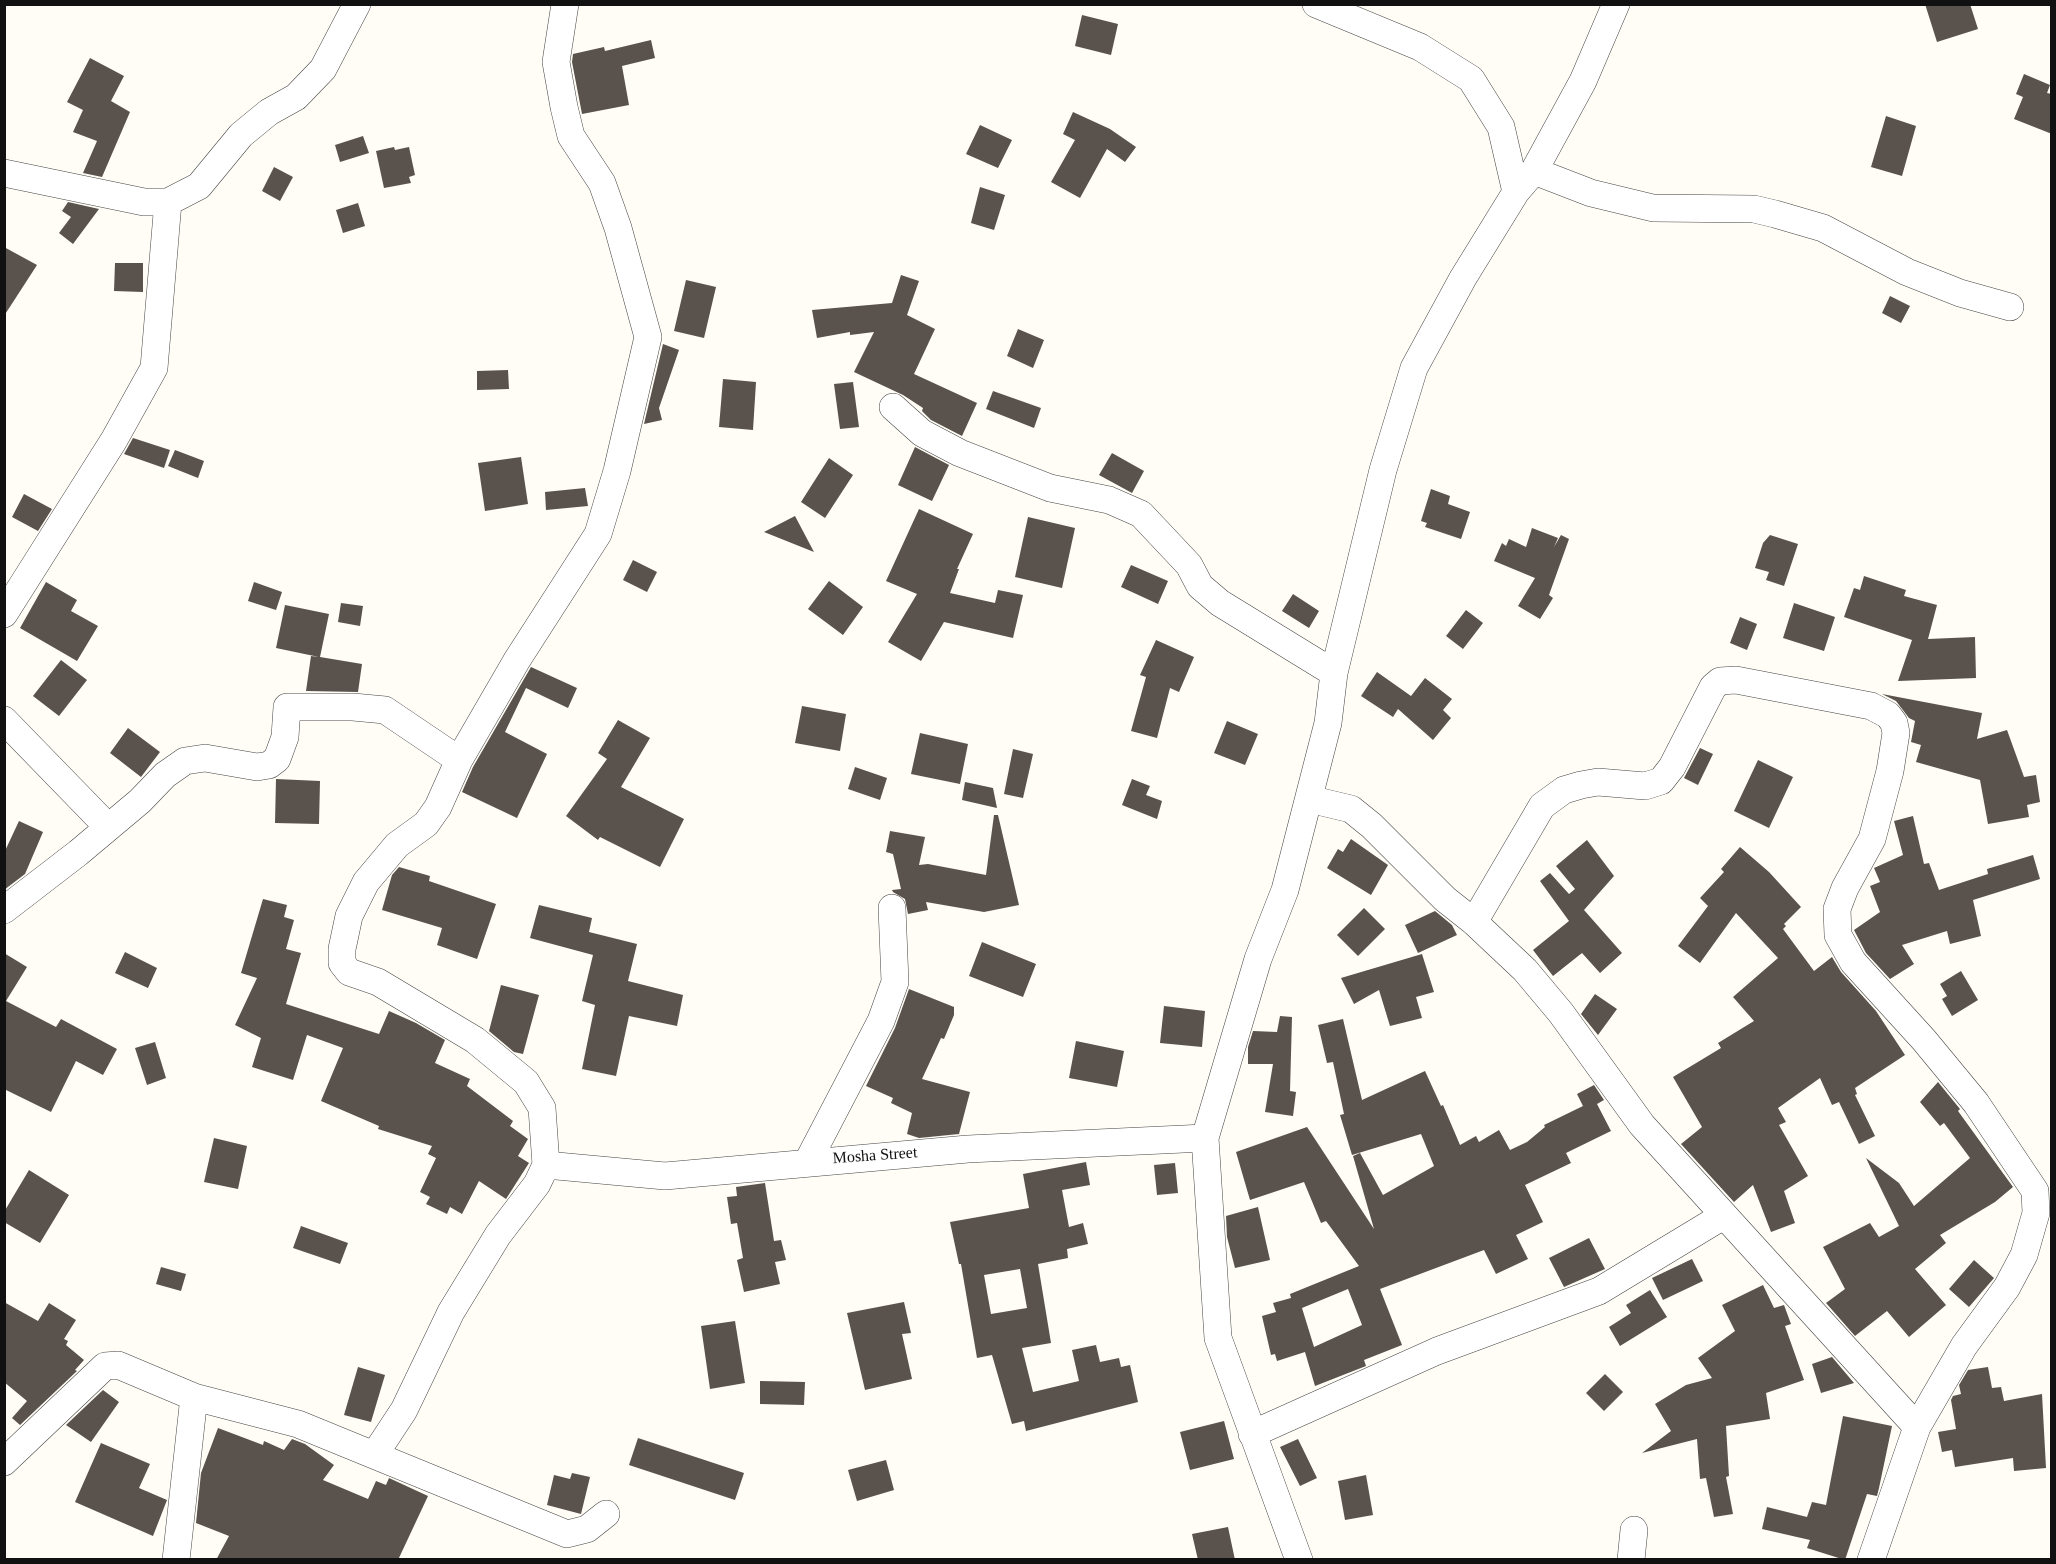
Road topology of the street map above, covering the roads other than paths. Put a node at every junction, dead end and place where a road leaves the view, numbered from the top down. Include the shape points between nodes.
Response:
1 (357, 4) edge
2 (565, 4) edge
3 (1316, 4) edge
4 (1616, 4) edge
5 (1534, 171) junction
6 (4, 173) edge
7 (1516, 192) junction
8 (168, 202) junction
9 (2010, 307) dead end
10 (893, 407) dead end
11 (4, 614) edge
12 (1334, 673) junction
13 (4, 720) edge
14 (459, 760) junction
15 (1309, 799) junction
16 (108, 827) junction
17 (892, 908) dead end
18 (4, 910) edge
19 (1474, 922) junction
20 (1204, 1138) junction
21 (808, 1161) junction
22 (546, 1165) junction
23 (1723, 1216) junction
24 (194, 1397) junction
25 (1917, 1427) junction
26 (1252, 1434) junction
27 (375, 1454) junction
28 (4, 1462) edge
29 (606, 1514) dead end
30 (1634, 1530) dead end
31 (176, 1560) edge
32 (1299, 1560) edge
33 (1631, 1560) edge
34 (1871, 1560) edge

1 - 8 street via 323,69 296,97 269,112 241,135 199,186
2 - 14 street via 556,62 571,136 602,183 648,338 598,534
3 - 7 street via 1420,47 1471,79 1501,127
4 - 5 street via 1583,81
5 - 7 street
5 - 9 street via 1591,194 1653,208 1754,209 1794,219 1823,228 1907,272
6 - 8 street via 144,202
7 - 12 street via 1414,368 1383,470
8 - 11 street via 154,368 114,440
10 - 12 street via 922,433 960,453 1050,488 1109,500 1141,514 1189,565 1200,586 1220,603
12 - 15 street via 1328,723
13 - 16 street
14 - 16 street via 384,710 287,707 285,737 277,759 269,765 258,767 205,758 185,761
14 - 22 street via 426,824 397,845 366,882 350,916 342,963 349,972 378,982 475,1040 526,1082 542,1108
15 - 19 street via 1351,809
15 - 20 street via 1285,890 1258,959
16 - 18 street
17 - 21 street via 895,982 881,1021
19 - 23 street via 1525,970 1642,1125
19 - 25 street via 1542,806 1564,790 1581,785 1598,782 1645,786 1661,781 1720,681 1736,680 1871,706 1888,715 1896,733 1890,771 1872,839 1838,909 1838,935 1852,962 1976,1103 2035,1191 2036,1214 2024,1255 2007,1287 1964,1346
20 - 21 street, Mosha Street
20 - 26 street via 1218,1338
21 - 22 street, Mosha Street via 665,1176
22 - 27 street via 451,1312 404,1410
23 - 25 street
23 - 26 street via 1599,1291 1437,1351
24 - 27 street via 298,1424
24 - 28 street via 118,1365 105,1366
24 - 31 street
25 - 34 street
26 - 32 street
27 - 29 street via 567,1534 587,1529
30 - 33 street

